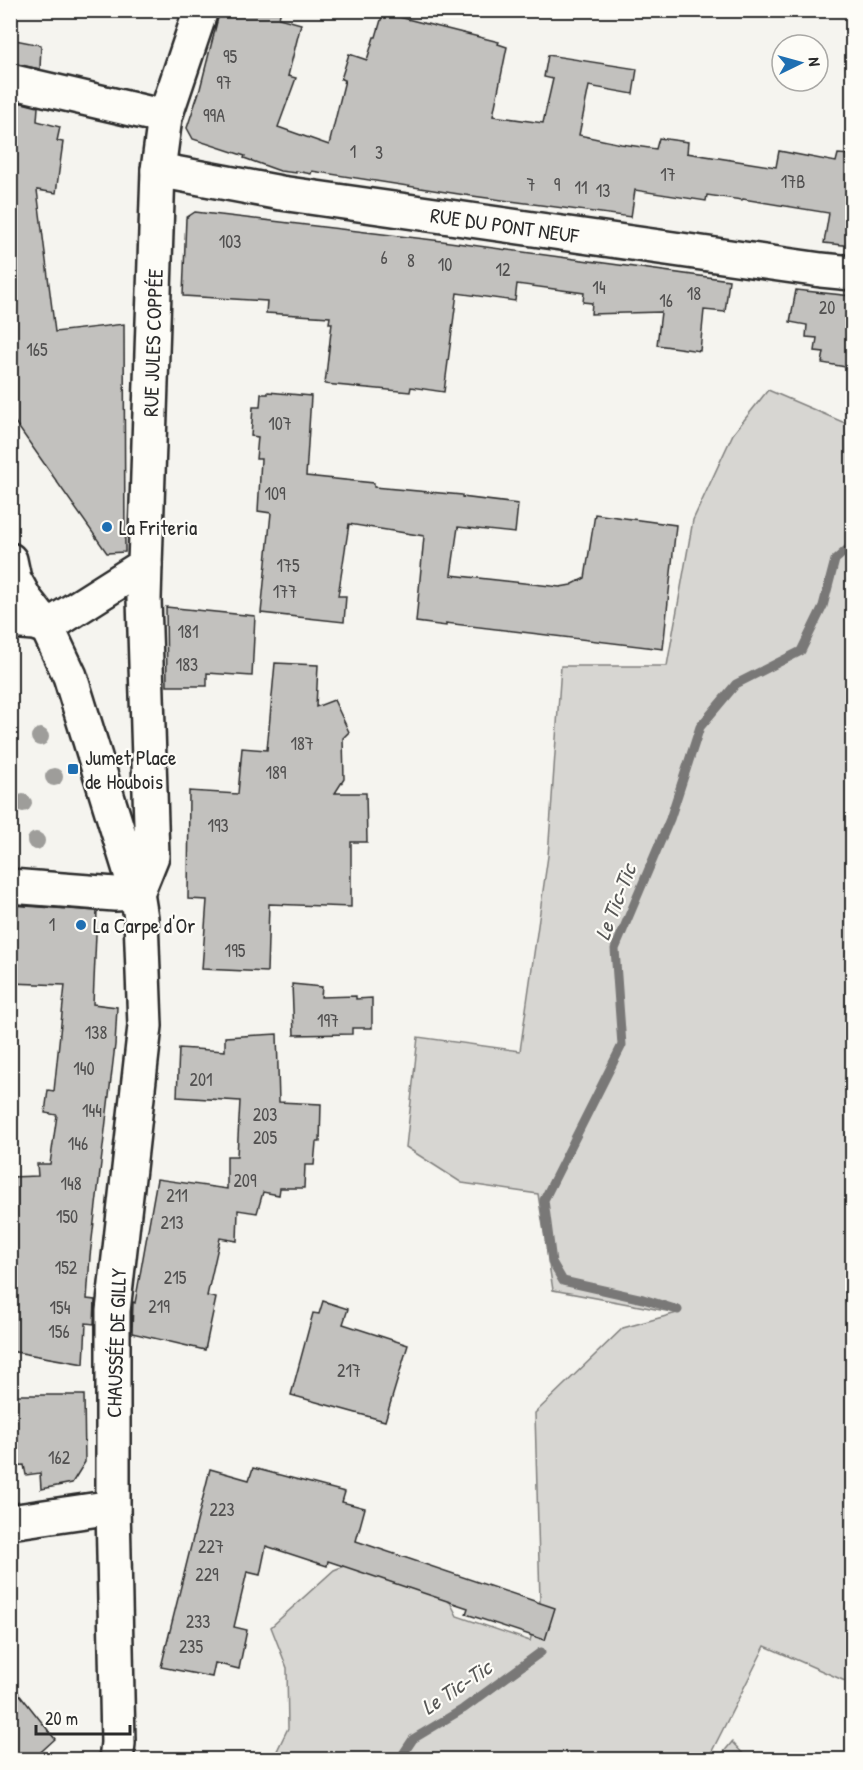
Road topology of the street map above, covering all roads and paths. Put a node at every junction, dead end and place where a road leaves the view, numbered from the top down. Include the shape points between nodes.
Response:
1 (201, 10) edge
2 (10, 81) edge
3 (165, 117) junction
4 (158, 170) junction
5 (852, 273) edge
6 (10, 560) edge
7 (145, 565) junction
8 (10, 621) edge
9 (47, 627) junction
10 (10, 886) edge
11 (137, 893) junction
12 (113, 1507) junction
13 (10, 1522) edge
14 (116, 1760) edge

1 - 3 street, RUE JULES COPPÉE
2 - 3 street
3 - 4 street, RUE JULES COPPÉE
4 - 5 street, RUE DU PONT NEUF via 292,195
4 - 7 street, RUE JULES COPPÉE
6 - 9 street, CHAUSSÉE DE GILLY via 14,579 25,599
7 - 9 street
7 - 11 street via 152,856
8 - 9 street
9 - 11 street, CHAUSSÉE DE GILLY via 70,676
10 - 11 street
11 - 12 street, CHAUSSÉE DE GILLY via 146,1026 112,1311
12 - 13 street
12 - 14 street, CHAUSSÉE DE GILLY

